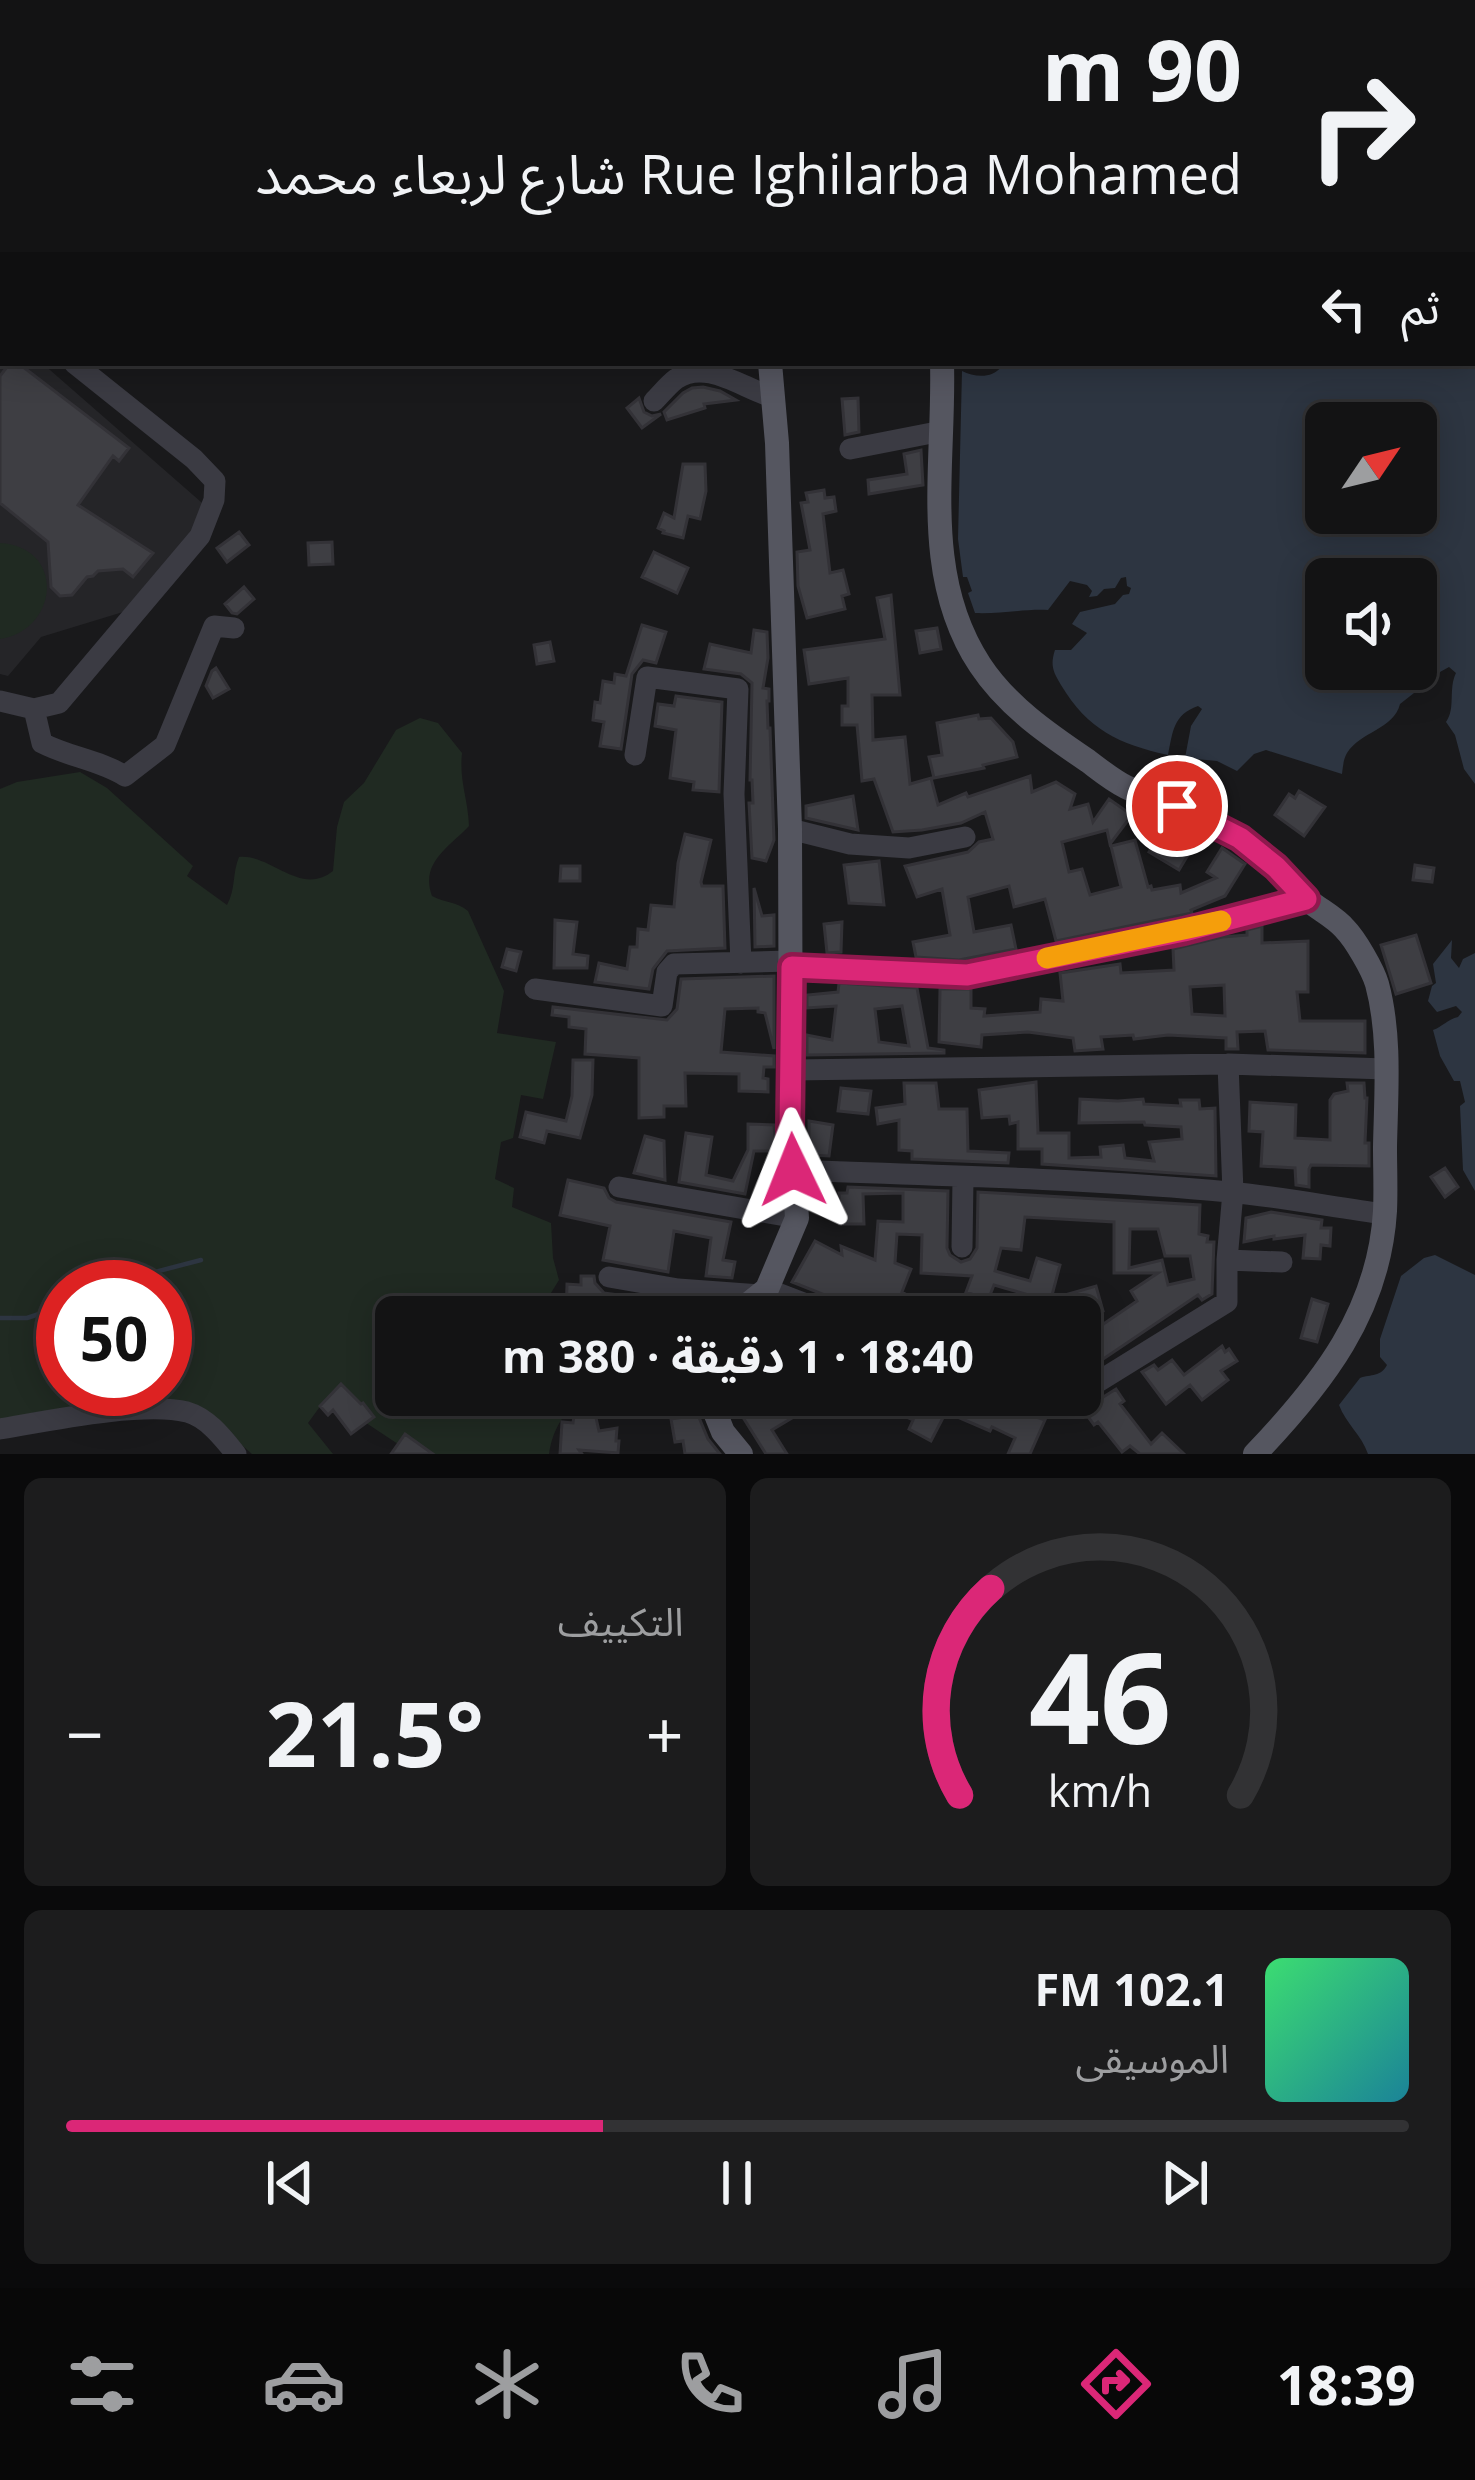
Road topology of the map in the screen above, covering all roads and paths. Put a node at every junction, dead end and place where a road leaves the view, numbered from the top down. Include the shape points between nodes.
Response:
1 (78, 366) edge
2 (770, 366) edge
3 (942, 366) edge
4 (773, 397) junction
5 (654, 401) dead end
6 (942, 431) junction
7 (850, 449) dead end
8 (234, 628) dead end
9 (0, 701) edge
10 (34, 709) junction
11 (635, 755) dead end
12 (790, 830) junction
13 (965, 837) dead end
14 (1306, 899) junction
15 (741, 963) junction
16 (791, 964) junction
17 (535, 989) dead end
18 (1228, 1064) junction
19 (1386, 1069) junction
20 (791, 1070) junction
21 (793, 1170) junction
22 (963, 1178) junction
23 (619, 1187) dead end
24 (1233, 1192) junction
25 (1385, 1214) junction
26 (797, 1218) junction
27 (962, 1247) dead end
28 (1227, 1260) junction
29 (1282, 1262) dead end
30 (609, 1277) dead end
31 (764, 1292) junction
32 (759, 1296) edge
33 (776, 1296) edge
34 (1101, 1380) edge
35 (717, 1416) edge
36 (0, 1429) edge
37 (236, 1454) edge
38 (741, 1454) edge
39 (1255, 1454) edge

1 - 10 street via 194,459 215,481 214,500 200,536 104,652 58,703
2 - 4 main road
3 - 6 main road
4 - 5 street via 710,371 679,376
4 - 12 main road
6 - 7 street
6 - 14 main road via 941,565 953,613 1004,697 1124,786 1240,838
8 - 10 street via 214,626 165,745 125,776 42,743
9 - 10 street
11 - 15 street via 646,676 738,689
12 - 13 street via 909,848
12 - 16 main road
14 - 16 street via 967,975
14 - 19 main road via 1346,929 1376,979
15 - 16 street
15 - 17 street via 670,965 662,1006
16 - 20 main road
18 - 19 street
18 - 20 street
18 - 24 street
19 - 25 main road
20 - 21 main road
21 - 22 street
21 - 26 main road
22 - 24 street
22 - 27 street
23 - 26 street
24 - 25 street
24 - 28 street
25 - 39 main road via 1376,1271 1353,1332
26 - 31 main road
28 - 29 street
28 - 34 street via 1228,1302
30 - 31 street
31 - 32 main road
31 - 33 street
35 - 38 main road
36 - 37 street via 139,1409 189,1412

